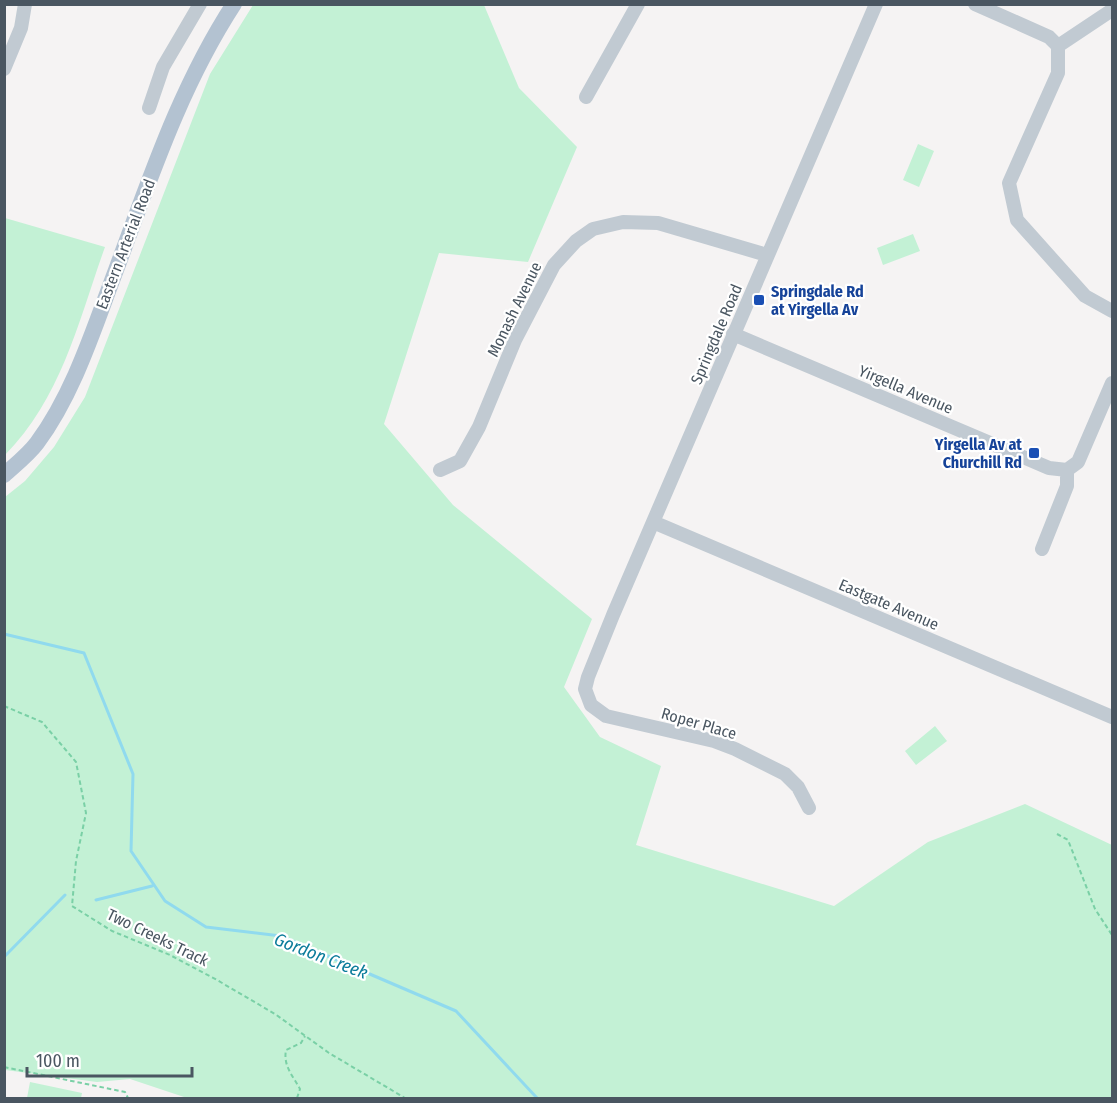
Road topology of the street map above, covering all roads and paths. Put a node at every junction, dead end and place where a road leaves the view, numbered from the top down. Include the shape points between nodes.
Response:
1 (25, 4) edge
2 (200, 4) edge
3 (638, 4) edge
4 (876, 4) edge
5 (975, 4) edge
6 (231, 5) edge
7 (1113, 10) edge
8 (1058, 46) junction
9 (4, 69) edge
10 (586, 97) dead end
11 (148, 108) dead end
12 (767, 255) junction
13 (1113, 311) edge
14 (733, 334) junction
15 (1113, 383) edge
16 (440, 470) dead end
17 (1067, 470) junction
18 (4, 475) edge
19 (653, 522) junction
20 (1042, 549) dead end
21 (588, 677) joint
22 (4, 706) edge
23 (1113, 717) edge
24 (809, 807) dead end
25 (1057, 834) dead end
26 (1113, 935) edge
27 (306, 1036) junction
28 (4, 1067) edge
29 (128, 1098) edge
30 (297, 1098) edge
31 (405, 1098) edge

1 - 9 street via 21,28
2 - 11 street via 163,67
3 - 10 street
4 - 12 street, Springdale Road
5 - 8 street via 1049,37
6 - 18 main road, Eastern Arterial Road via 197,65 174,117 67,391 36,443
7 - 8 street
8 - 13 street via 1058,73 1009,183 1017,220 1085,296
12 - 14 street, Springdale Road
12 - 16 street, Monash Avenue via 658,223 623,222 593,229 554,265 515,340 479,427 460,461
14 - 17 street, Yirgella Avenue via 1049,468
14 - 19 street, Springdale Road
15 - 17 street via 1078,462
17 - 20 street via 1067,486
19 - 21 street, Springdale Road
19 - 23 street, Eastgate Avenue
21 - 24 street, Roper Place via 587,698 598,712 735,749 785,774
22 - 27 path, Two Creeks Track via 42,722 76,762 86,813 72,906 112,931 217,980
25 - 26 path via 1068,840 1095,909
27 - 30 path via 286,1050 285,1056 300,1089
27 - 31 path, Two Creeks Track
28 - 29 path via 125,1092

